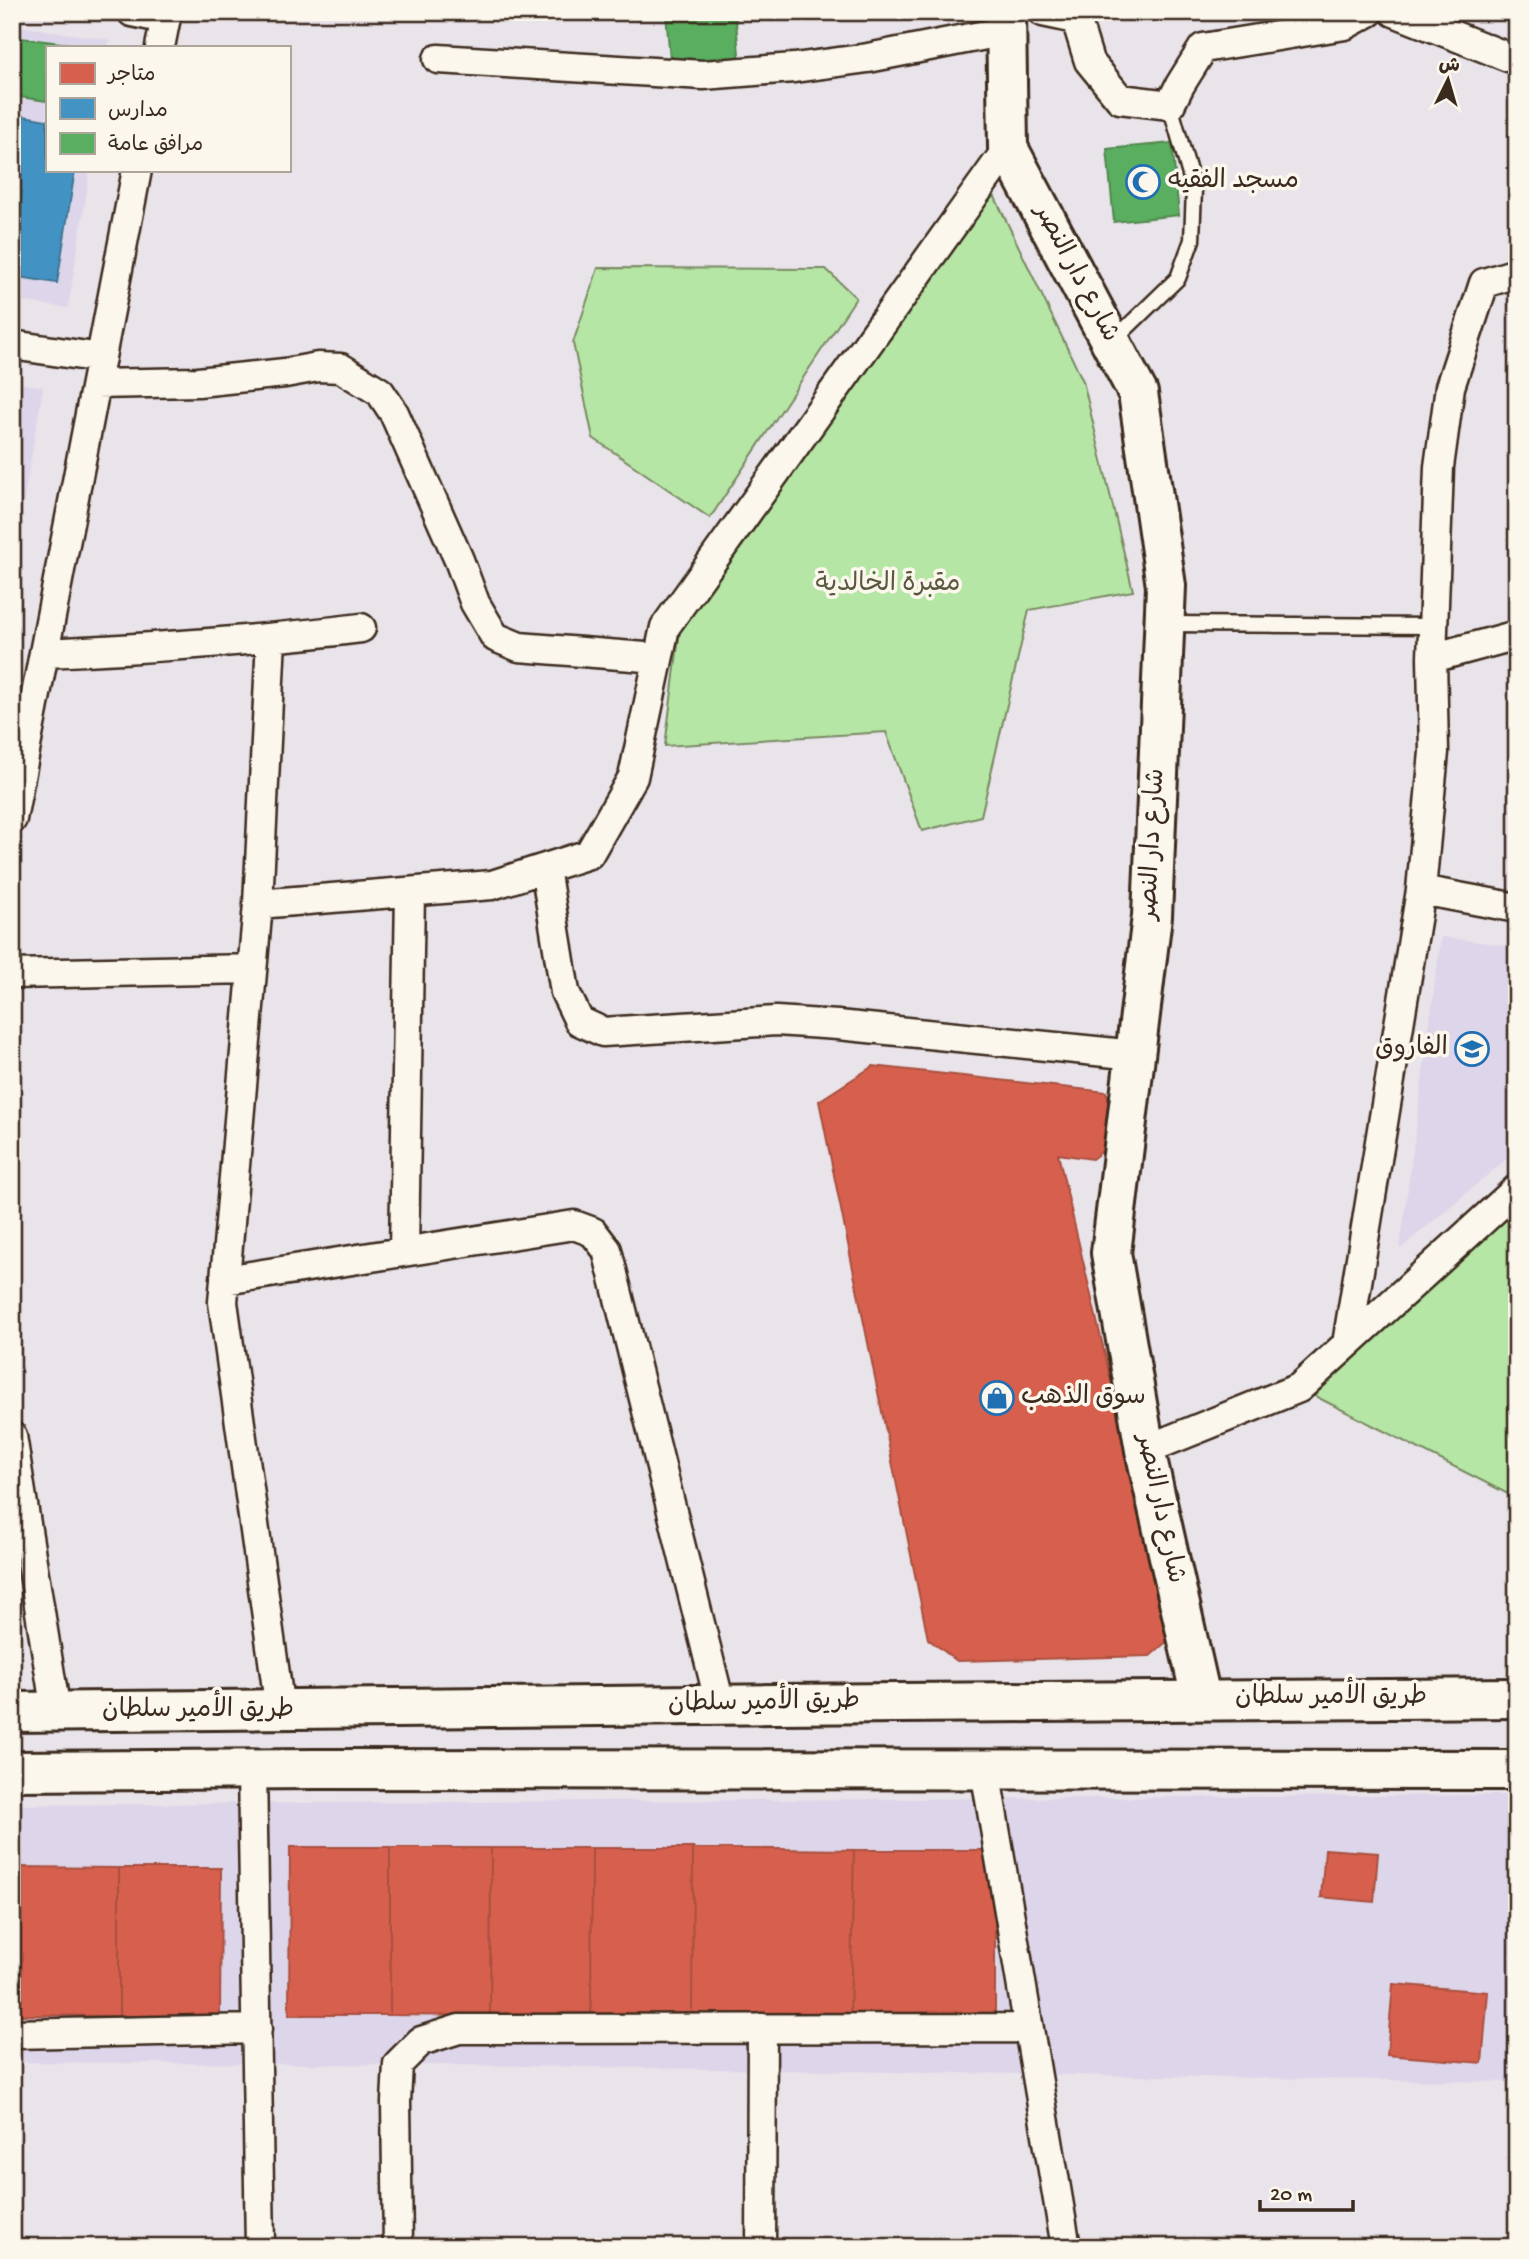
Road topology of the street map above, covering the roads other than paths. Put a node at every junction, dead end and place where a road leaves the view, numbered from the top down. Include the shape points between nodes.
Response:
1 (132, 12) edge
2 (1043, 12) edge
3 (1369, 12) edge
4 (1394, 12) edge
5 (166, 15) edge
6 (1006, 22) edge
7 (160, 46) edge
8 (1517, 55) edge
9 (438, 59) dead end
10 (1170, 105) junction
11 (1009, 148) junction
12 (137, 172) edge
13 (1517, 273) edge
14 (1111, 343) junction
15 (12, 345) edge
16 (98, 371) junction
17 (1164, 624) junction
18 (1433, 626) junction
19 (361, 628) dead end
20 (1517, 635) edge
21 (271, 639) junction
22 (44, 653) junction
23 (658, 658) junction
24 (1432, 658) junction
25 (12, 819) edge
26 (545, 868) junction
27 (1421, 890) junction
28 (410, 892) junction
29 (258, 904) junction
30 (1517, 908) edge
31 (252, 969) junction
32 (12, 974) edge
33 (1135, 1055) junction
34 (1517, 1189) edge
35 (404, 1252) junction
36 (225, 1280) junction
37 (1347, 1344) junction
38 (13, 1442) edge
39 (1144, 1450) junction
40 (1201, 1698) junction
41 (1517, 1698) edge
42 (720, 1704) junction
43 (280, 1710) junction
44 (12, 1712) edge
45 (56, 1712) junction
46 (252, 1770) junction
47 (985, 1770) junction
48 (1517, 1770) edge
49 (12, 1771) edge
50 (762, 2028) junction
51 (1028, 2028) junction
52 (257, 2029) junction
53 (12, 2034) edge
54 (260, 2247) edge
55 (398, 2247) edge
56 (761, 2247) edge
57 (1066, 2247) edge

1 - 5 street
2 - 10 street via 1076,19 1088,61 1120,99
3 - 10 street via 1345,25 1203,48
4 - 8 street via 1508,57
5 - 7 street
6 - 9 street via 867,58 703,75
6 - 11 main road, شارع دار النصر
10 - 14 lane via 1194,189 1192,240 1178,278
11 - 14 main road, شارع دار النصر
11 - 23 street via 664,627
12 - 16 street
13 - 18 street via 1484,283 1450,387 1439,467
14 - 17 main road, شارع دار النصر via 1138,393 1166,586
15 - 16 street
16 - 22 street
16 - 23 street via 198,382 341,368 380,392 394,413 475,603 495,637 532,649
17 - 18 lane
17 - 33 main road, شارع دار النصر via 1152,915
18 - 24 street
19 - 21 street
20 - 24 street
21 - 22 street
21 - 29 street
22 - 25 street
23 - 26 street via 632,777 589,854
24 - 27 street via 1434,752
26 - 28 street via 492,885
26 - 33 street via 565,992 579,1021 603,1032 776,1021
27 - 30 street
27 - 37 street
28 - 29 street
28 - 35 street
29 - 31 street
31 - 32 street
31 - 36 street
33 - 39 main road, شارع دار النصر via 1111,1253
34 - 37 street
35 - 36 street
35 - 42 street via 574,1225 593,1232 607,1250
36 - 43 street via 223,1302
37 - 39 street via 1299,1388
38 - 45 street
39 - 40 main road, شارع دار النصر
40 - 41 main road, طريق الأمير سلطان
40 - 42 main road, طريق الأمير سلطان
42 - 43 main road, طريق الأمير سلطان
43 - 45 main road, طريق الأمير سلطان
44 - 45 main road, طريق الأمير سلطان
46 - 47 main road
46 - 49 main road
46 - 52 street
47 - 48 main road
47 - 51 street
50 - 51 street
50 - 55 street via 459,2029 421,2040 398,2064
50 - 56 street
51 - 57 street
52 - 53 street
52 - 54 street

